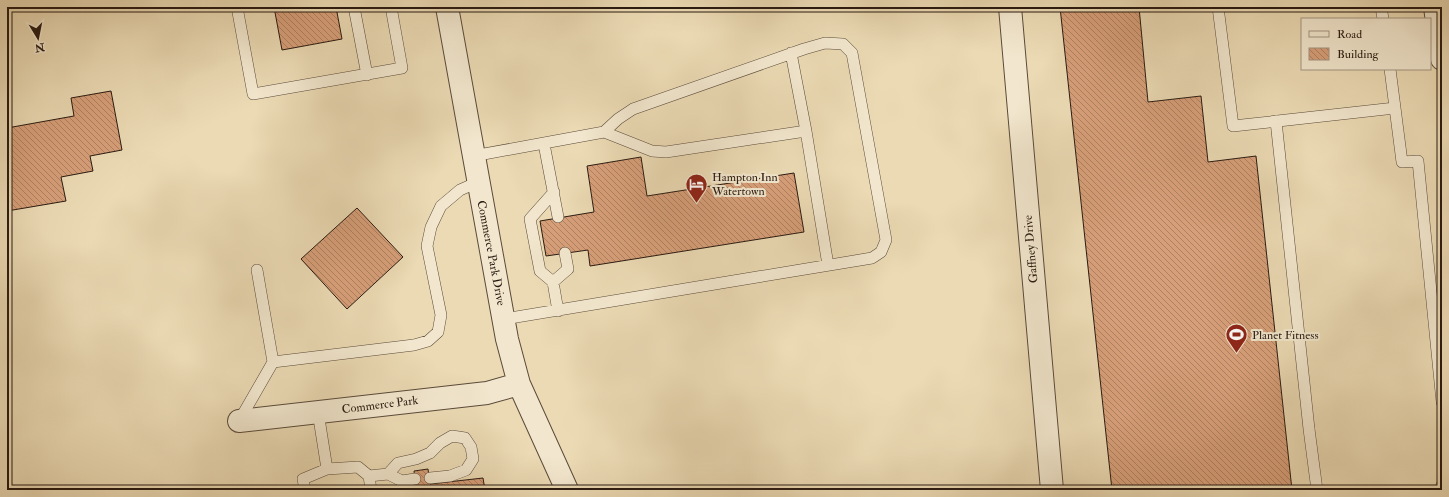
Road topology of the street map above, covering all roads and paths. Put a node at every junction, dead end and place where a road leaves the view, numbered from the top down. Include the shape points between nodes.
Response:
1 (237, 7) edge
2 (354, 7) edge
3 (391, 7) edge
4 (447, 7) edge
5 (1010, 7) edge
6 (1218, 7) edge
7 (1381, 7) edge
8 (1435, 7) edge
9 (1383, 18) edge
10 (791, 53) junction
11 (1442, 59) edge
12 (1390, 70) edge
13 (367, 75) junction
14 (1395, 108) junction
15 (1276, 122) junction
16 (806, 131) junction
17 (604, 132) junction
18 (544, 144) junction
19 (474, 156) junction
20 (478, 182) junction
21 (554, 192) junction
22 (558, 217) dead end
23 (565, 253) dead end
24 (828, 265) junction
25 (257, 270) dead end
26 (553, 282) junction
27 (558, 310) junction
28 (504, 319) junction
29 (273, 362) junction
30 (519, 384) junction
31 (1442, 402) edge
32 (318, 412) junction
33 (239, 421) joint
34 (327, 469) junction
35 (388, 474) junction
36 (369, 476) junction
37 (430, 478) dead end
38 (415, 479) dead end
39 (1442, 485) edge
40 (304, 490) edge
41 (371, 490) edge
42 (567, 490) edge
43 (1052, 490) edge
44 (1317, 490) edge
45 (1440, 490) edge

1 - 13 lane via 253,94
2 - 13 lane
3 - 13 lane via 402,68
4 - 19 street, Commerce Park Drive
5 - 43 street, Gaffney Drive
6 - 15 lane via 1233,126
7 - 9 lane
8 - 11 street
10 - 16 lane
10 - 17 lane via 633,109
10 - 24 lane via 825,43 843,44 852,54 886,240 881,252 872,258
12 - 14 lane
14 - 15 lane
14 - 31 lane via 1402,162 1418,161
15 - 44 lane
16 - 17 lane via 666,152 652,151
16 - 24 lane
17 - 18 lane
18 - 19 lane
18 - 21 lane
19 - 20 street, Commerce Park Drive
20 - 28 street, Commerce Park Drive
20 - 29 lane via 460,190 441,206 431,227 427,246 441,315 438,332 428,341 414,345
21 - 22 lane
21 - 26 lane via 530,218 540,271
23 - 26 lane via 568,269
24 - 27 lane
25 - 29 lane
26 - 27 lane
27 - 28 lane
28 - 30 street, Commerce Park Drive
29 - 33 lane
30 - 32 street, Commerce Park via 487,393
30 - 42 street, Commerce Park Drive
32 - 33 street, Commerce Park
32 - 34 lane
34 - 36 lane via 358,467
34 - 40 lane via 303,479
35 - 36 lane
35 - 37 lane via 398,463 430,453 452,436 465,438 472,447 473,459 466,470 450,476
35 - 38 lane via 402,481
36 - 41 lane
39 - 45 lane

